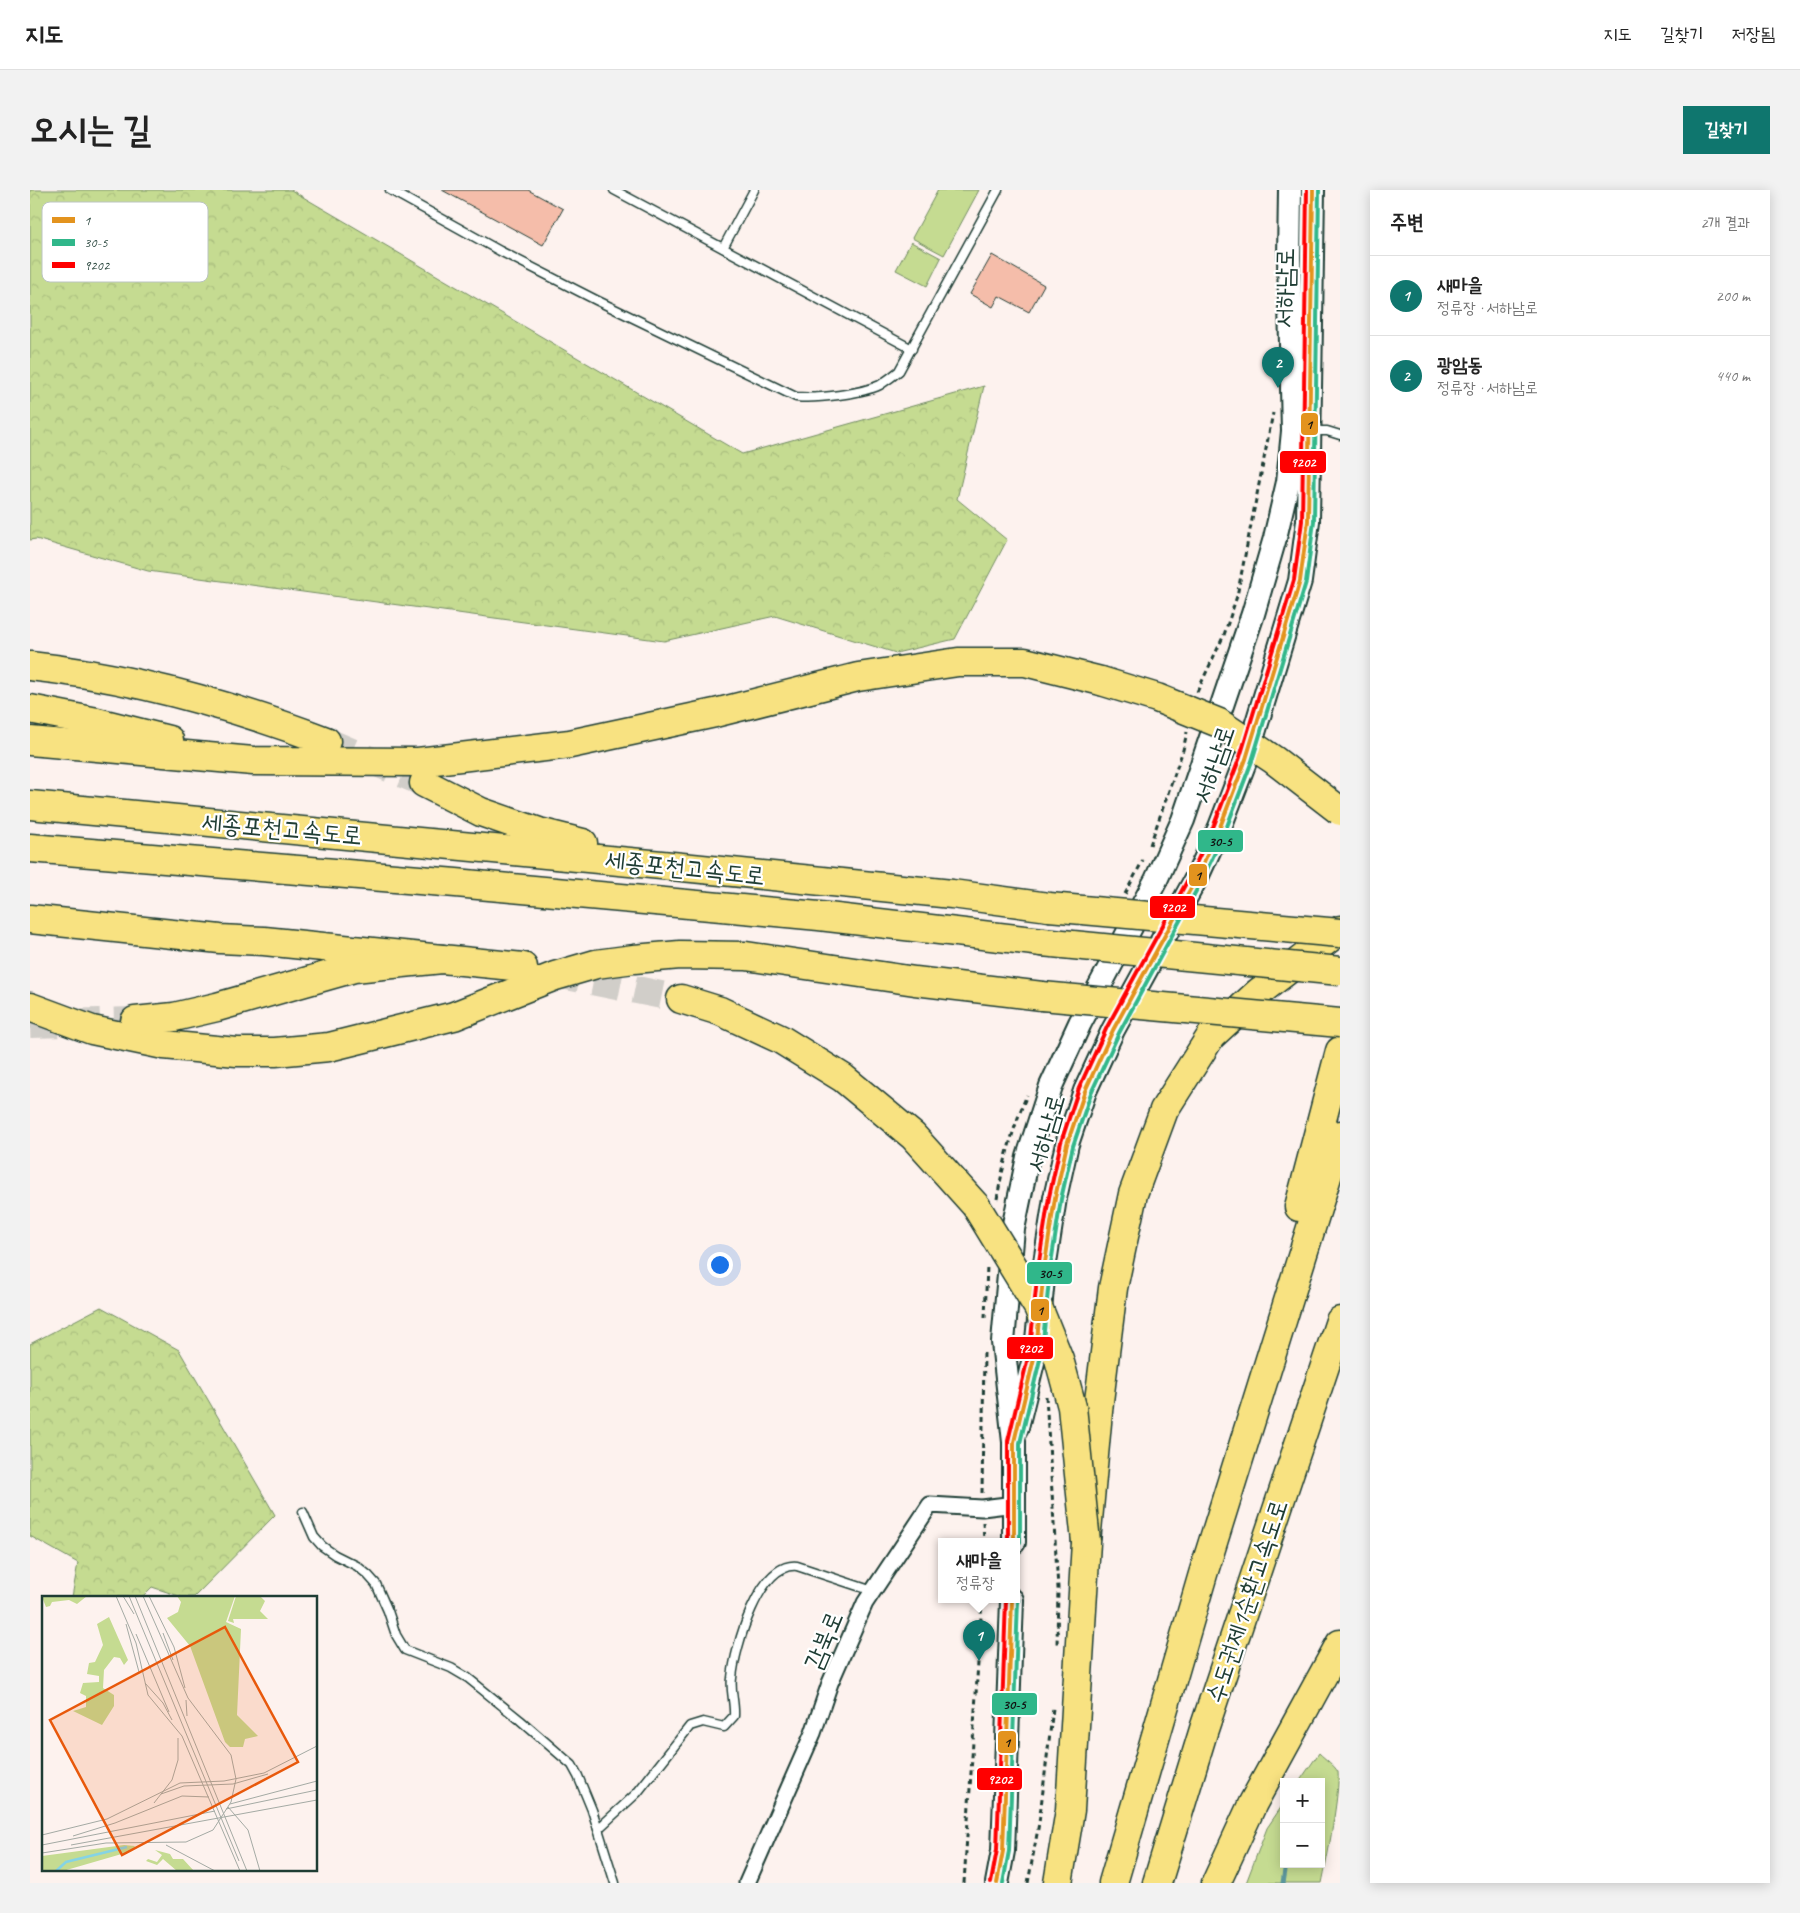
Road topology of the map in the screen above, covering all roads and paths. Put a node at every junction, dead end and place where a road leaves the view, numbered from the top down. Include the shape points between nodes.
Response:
1 (390, 190) edge
2 (614, 190) edge
3 (754, 190) edge
4 (998, 190) edge
5 (1290, 190) edge
6 (1313, 190) edge
7 (723, 248) junction
8 (912, 349) junction
9 (1274, 407) dead end
10 (1300, 431) junction
11 (1340, 435) edge
12 (30, 666) edge
13 (1194, 701) dead end
14 (30, 709) edge
15 (1188, 730) dead end
16 (30, 741) edge
17 (326, 741) tunnel mouth
18 (253, 761) junction
19 (424, 783) tunnel mouth
20 (30, 801) edge
21 (30, 805) edge
22 (87, 810) junction
23 (1340, 811) edge
24 (30, 848) edge
25 (1148, 850) dead end
26 (1143, 859) dead end
27 (672, 866) junction
28 (1120, 902) dead end
29 (30, 919) edge
30 (1340, 932) edge
31 (442, 959) junction
32 (523, 967) tunnel mouth
33 (1340, 971) edge
34 (681, 999) tunnel mouth
35 (30, 1007) edge
36 (135, 1021) tunnel mouth
37 (1340, 1023) edge
38 (1340, 1051) edge
39 (1028, 1091) dead end
40 (1340, 1135) edge
41 (986, 1205) junction
42 (987, 1261) dead end
43 (985, 1319) dead end
44 (1340, 1321) edge
45 (984, 1347) dead end
46 (1014, 1442) junction
47 (1015, 1504) junction
48 (982, 1508) junction
49 (303, 1512) dead end
50 (984, 1538) edge
51 (1014, 1538) edge
52 (1086, 1542) junction
53 (1203, 1574) junction
54 (873, 1591) junction
55 (982, 1603) edge
56 (1012, 1603) edge
57 (1340, 1644) edge
58 (598, 1829) junction
59 (616, 1883) edge
60 (747, 1883) edge
61 (964, 1883) edge
62 (997, 1883) edge
63 (1058, 1883) edge
64 (1113, 1883) edge
65 (1158, 1883) edge
66 (1216, 1883) edge

1 - 8 lane via 596,300 796,397 849,393 879,385 899,371
2 - 7 lane
3 - 7 lane
4 - 8 lane
5 - 10 main road, 서하남로 via 1289,258
6 - 10 main road, 서하남로
7 - 8 lane
9 - 13 path via 1237,596 1224,635
10 - 11 lane via 1327,431
10 - 46 main road, 서하남로 via 1308,521 1300,581 1246,759 1220,827 1197,877 1114,1030 1085,1091 1067,1144 1044,1269 1036,1350
10 - 46 main road, 서하남로 via 1253,614 1183,820 1051,1086 1028,1157 1013,1229 1003,1342
12 - 17 highway via 213,702
14 - 18 highway via 97,722
15 - 25 path
16 - 18 highway
18 - 23 highway, bridge via 418,762 570,744 715,713 858,677 958,662 1025,662 1157,698 1219,724 1274,760
19 - 27 highway via 481,812 539,832
20 - 22 highway
21 - 22 highway, 세종포천고속도로
22 - 27 highway, 세종포천고속도로
24 - 33 highway, 세종포천고속도로, bridge via 819,916
26 - 28 path
27 - 30 highway, 세종포천고속도로, bridge via 1049,907
29 - 31 highway via 220,940 264,941
30 - 52 highway, bridge via 1259,992 1211,1036 1164,1110 1133,1194 1113,1288
31 - 32 highway
31 - 36 highway via 354,968 217,1007 174,1017
34 - 41 highway via 720,1011 780,1039 843,1078
35 - 37 highway, bridge via 92,1030 164,1045 275,1052 329,1047 454,1016 555,976 596,964 680,955 746,956 1042,996
38 - 53 highway, 수도권제1순환고속도로
39 - 41 path via 1001,1176
40 - 53 highway, 수도권제1순환고속도로
41 - 52 highway, bridge via 1038,1307 1059,1358 1072,1407
42 - 43 path
44 - 65 highway, 수도권제1순환고속도로 via 1204,1729
45 - 48 path
46 - 47 main road, 서하남로
47 - 48 street, 감북로
47 - 51 main road, 서하남로
48 - 50 path
48 - 54 street, 감북로 via 930,1505
49 - 58 lane via 314,1537 322,1546 357,1566 376,1584 396,1635 406,1650 468,1678 572,1764
52 - 63 highway via 1070,1810
53 - 64 highway, 수도권제1순환고속도로
54 - 58 lane via 797,1566 789,1565 773,1575 756,1599 740,1643 732,1678 734,1716 724,1727 703,1722 690,1726 637,1793
54 - 60 street, 감북로 via 830,1684 814,1733
55 - 61 path
56 - 62 main road via 1003,1852
57 - 66 highway via 1253,1803
58 - 59 lane

